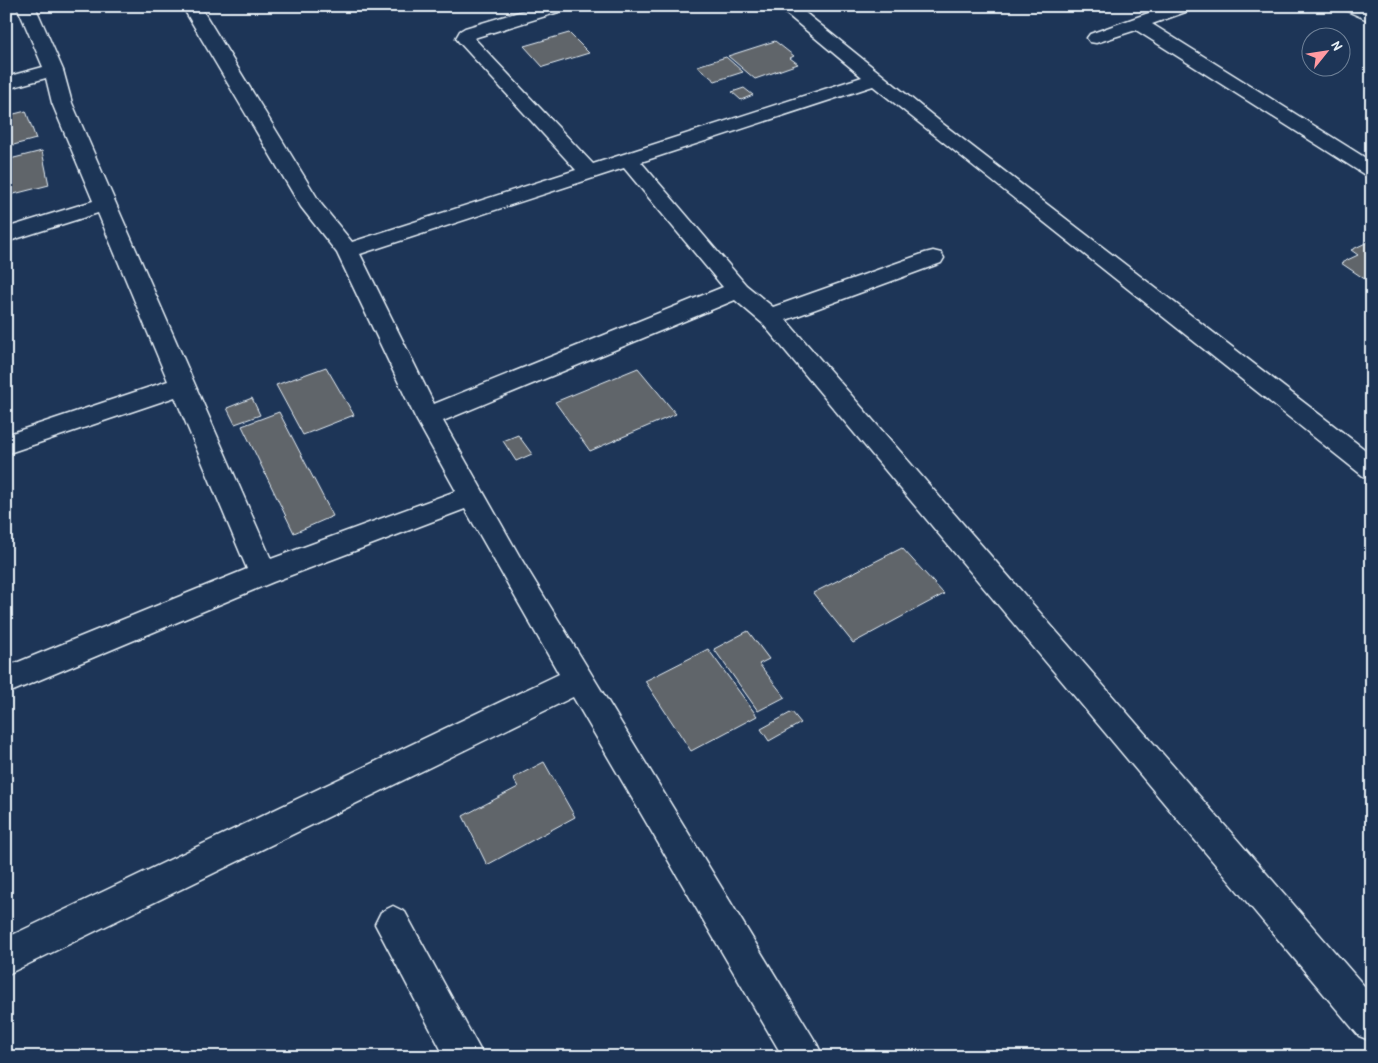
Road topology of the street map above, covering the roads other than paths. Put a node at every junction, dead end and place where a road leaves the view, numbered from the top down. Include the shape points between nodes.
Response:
1 (26, 6) edge
2 (190, 6) edge
3 (559, 6) edge
4 (786, 6) edge
5 (1186, 6) edge
6 (1352, 6) edge
7 (1372, 17) edge
8 (1138, 23) junction
9 (1096, 38) dead end
10 (54, 70) junction
11 (876, 79) junction
12 (6, 83) edge
13 (628, 159) junction
14 (588, 171) junction
15 (1372, 171) edge
16 (106, 204) junction
17 (6, 234) edge
18 (346, 251) junction
19 (933, 258) dead end
20 (738, 290) junction
21 (770, 317) junction
22 (182, 386) junction
23 (428, 417) junction
24 (6, 446) edge
25 (1372, 469) edge
26 (472, 496) junction
27 (263, 574) junction
28 (578, 680) junction
29 (6, 681) edge
30 (393, 924) dead end
31 (6, 957) edge
32 (1372, 1023) edge
33 (457, 1054) edge
34 (804, 1057) edge

1 - 10 street
2 - 18 street via 312,207
3 - 14 street via 478,29 465,38
4 - 11 street
5 - 8 street
6 - 7 street
8 - 9 street
8 - 15 street
10 - 12 street
10 - 16 street via 62,103
11 - 13 street
11 - 25 street
13 - 14 street
13 - 20 street
14 - 18 street
16 - 17 street
16 - 22 street
18 - 23 street
19 - 21 street
20 - 21 street
20 - 23 street
21 - 32 street
22 - 24 street
22 - 27 street
23 - 26 street
26 - 27 street
26 - 28 street
27 - 29 street
28 - 31 street
28 - 34 street
30 - 33 street

